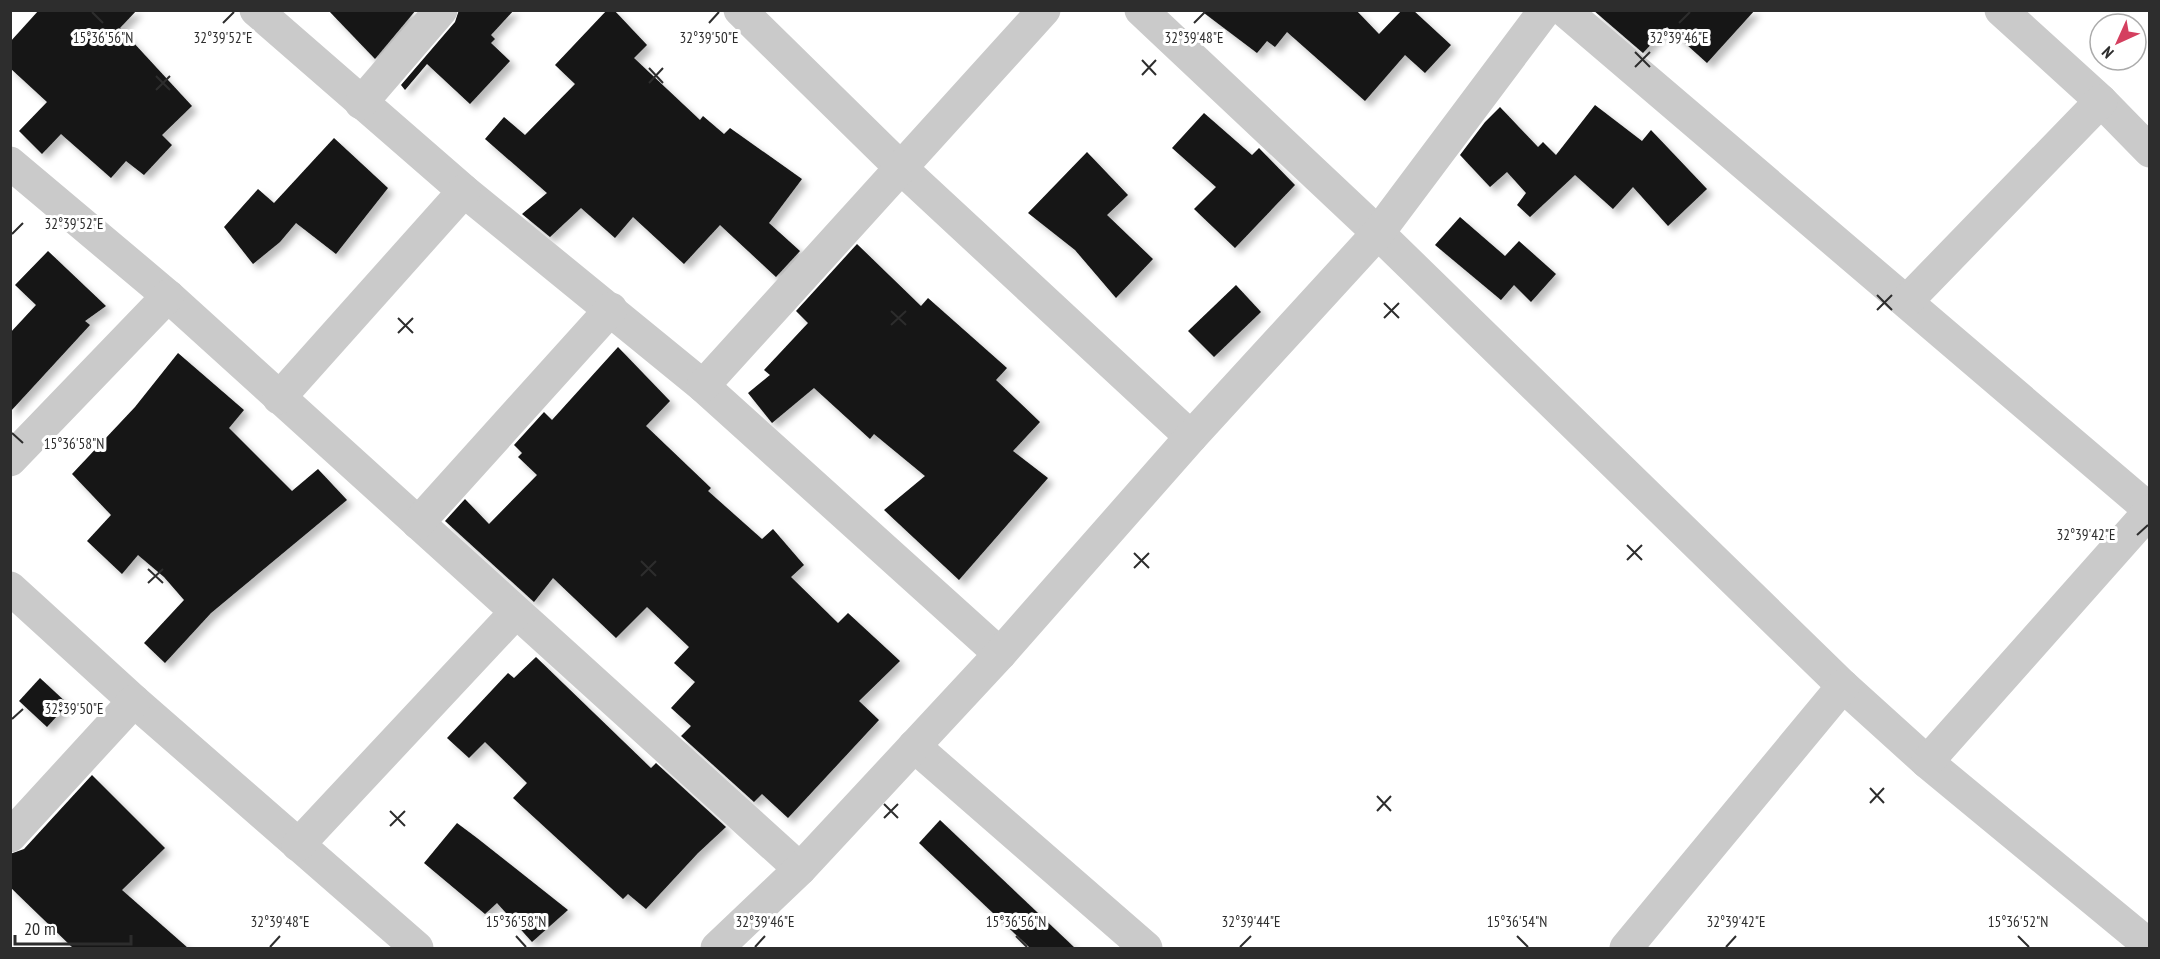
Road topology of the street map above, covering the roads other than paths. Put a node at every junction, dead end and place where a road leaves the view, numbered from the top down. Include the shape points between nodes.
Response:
1 (256, 10) edge
2 (441, 10) edge
3 (740, 10) edge
4 (1044, 10) edge
5 (1141, 10) edge
6 (1545, 10) edge
7 (1564, 10) edge
8 (2001, 10) edge
9 (2101, 101) junction
10 (361, 103) junction
11 (2150, 151) edge
12 (10, 163) edge
13 (901, 168) junction
14 (464, 191) junction
15 (1378, 233) junction
16 (168, 296) junction
17 (1907, 301) junction
18 (611, 309) junction
19 (704, 386) junction
20 (279, 398) junction
21 (1191, 437) junction
22 (10, 460) edge
23 (2150, 511) edge
24 (418, 523) junction
25 (10, 588) edge
26 (516, 612) junction
27 (1000, 654) junction
28 (1843, 686) junction
29 (134, 701) junction
30 (914, 746) junction
31 (1927, 762) junction
32 (10, 836) edge
33 (298, 845) junction
34 (800, 869) junction
35 (2150, 946) edge
36 (417, 948) edge
37 (717, 948) edge
38 (1146, 948) edge
39 (1626, 948) edge

1 - 10 street
2 - 10 street
3 - 13 street
4 - 13 street
5 - 15 street
6 - 15 street
7 - 17 street
8 - 9 street
9 - 11 street
9 - 17 street
10 - 14 street
12 - 16 street
13 - 19 street
13 - 21 street
14 - 18 street
14 - 20 street
15 - 21 street
15 - 28 street
16 - 20 street
16 - 22 street
17 - 23 street
18 - 19 street
18 - 24 street
19 - 27 street
20 - 24 street
21 - 27 street
23 - 31 street
24 - 26 street
25 - 29 street
26 - 33 street
26 - 34 street
27 - 30 street
28 - 31 street
28 - 39 street
29 - 32 street
29 - 33 street
30 - 34 street
30 - 38 street
31 - 35 street
33 - 36 street
34 - 37 street

